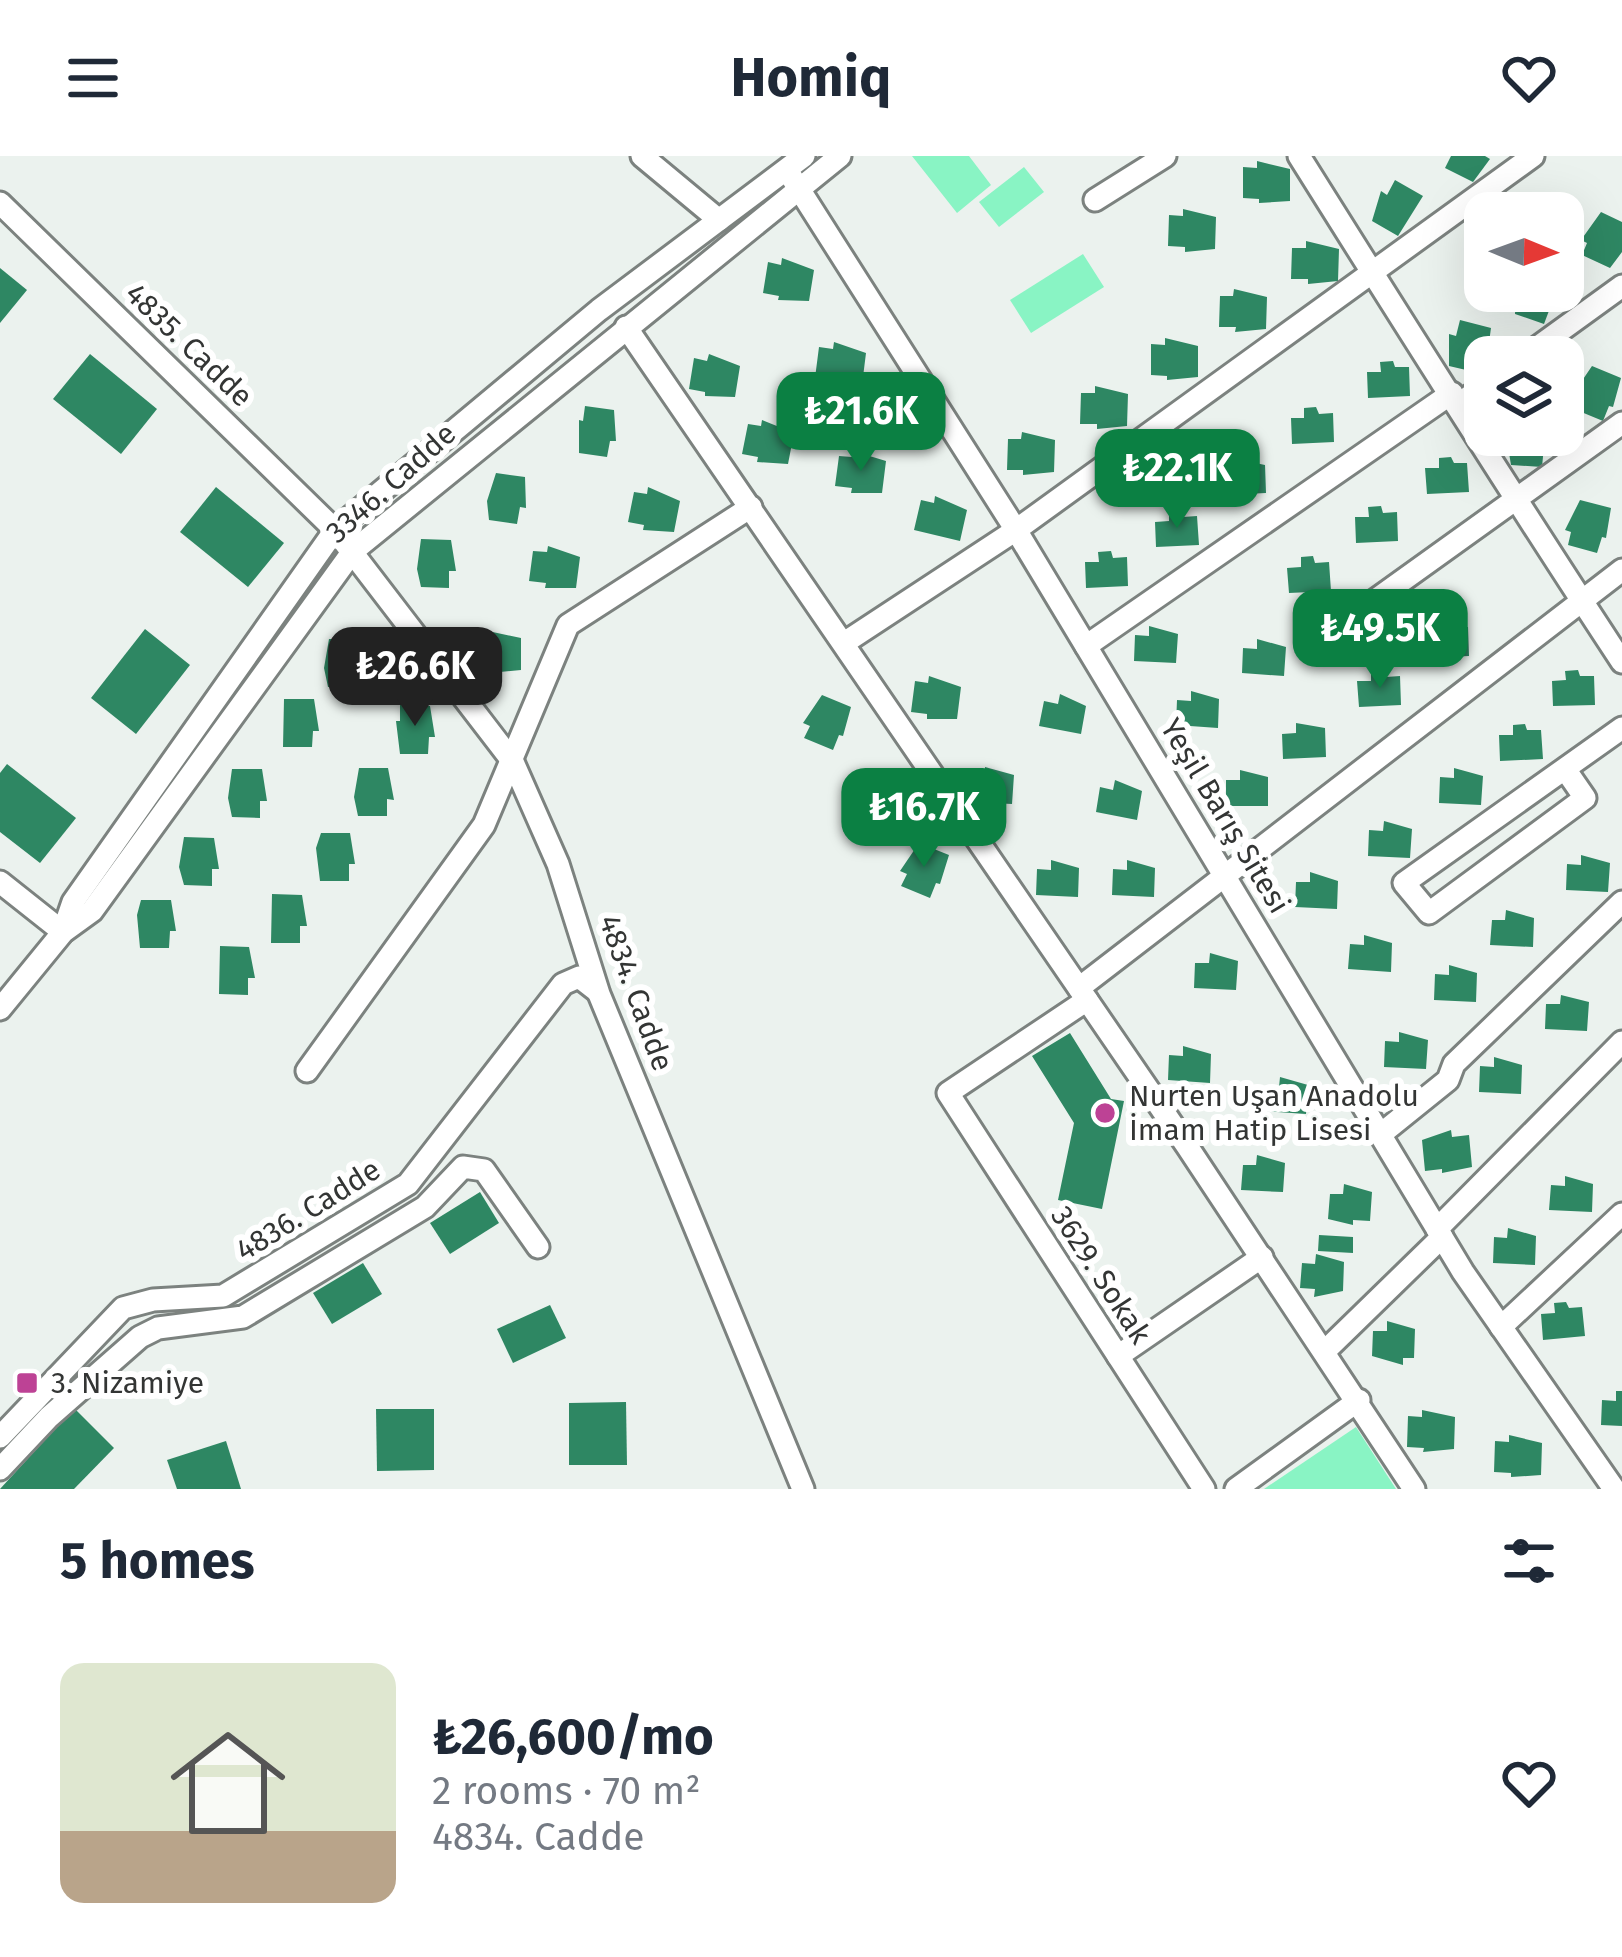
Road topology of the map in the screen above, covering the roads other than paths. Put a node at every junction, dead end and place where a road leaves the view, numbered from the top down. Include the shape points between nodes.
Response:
1 (642, 156) edge
2 (841, 156) edge
3 (1165, 156) edge
4 (1299, 156) edge
5 (1533, 156) edge
6 (797, 171) edge
7 (1095, 200) dead end
8 (0, 203) edge
9 (719, 220) junction
10 (1368, 273) junction
11 (1622, 286) edge
12 (626, 327) junction
13 (1553, 336) edge
14 (1464, 394) edge
15 (1455, 398) junction
16 (1622, 423) edge
17 (1518, 498) junction
18 (751, 507) junction
19 (335, 530) junction
20 (1016, 530) junction
21 (353, 551) junction
22 (1622, 571) edge
23 (1582, 601) junction
24 (844, 643) junction
25 (1314, 644) dead end
26 (1086, 646) junction
27 (1622, 662) edge
28 (1622, 728) edge
29 (513, 762) junction
30 (1564, 769) junction
31 (1226, 874) junction
32 (0, 882) edge
33 (1622, 902) edge
34 (63, 932) junction
35 (599, 994) junction
36 (1083, 994) junction
37 (0, 1009) edge
38 (1622, 1042) edge
39 (307, 1071) dead end
40 (1381, 1134) junction
41 (1622, 1214) edge
42 (1440, 1233) junction
43 (538, 1247) dead end
44 (1262, 1257) junction
45 (1501, 1327) junction
46 (1325, 1352) junction
47 (1118, 1356) junction
48 (1358, 1400) junction
49 (0, 1437) edge
50 (0, 1469) edge
51 (803, 1489) edge
52 (1204, 1489) edge
53 (1236, 1489) edge
54 (1414, 1489) edge
55 (1614, 1489) edge

1 - 9 street
2 - 6 street, 3346. Cadde
3 - 7 street
4 - 10 street
5 - 10 street
6 - 9 street, 3346. Cadde
6 - 12 street, 3346. Cadde
6 - 20 street, Yeşil Barış Sitesi
8 - 19 street, 4835. Cadde
9 - 19 street, 3346. Cadde
10 - 15 street
10 - 20 street
11 - 13 street
12 - 18 street
12 - 21 street, 3346. Cadde
14 - 15 street
15 - 17 street
15 - 26 street
16 - 17 street
17 - 23 street
17 - 25 street
18 - 24 street
18 - 29 street via 568,626
19 - 21 street, 4835. Cadde
19 - 34 street, 3346. Cadde via 73,902
20 - 24 street
20 - 26 street, Yeşil Barış Sitesi
21 - 29 street, 4834. Cadde
21 - 34 street, 3346. Cadde via 92,911
22 - 23 street
23 - 27 street
23 - 31 street
24 - 36 street
26 - 31 street, Yeşil Barış Sitesi
28 - 30 street
29 - 35 street, 4834. Cadde via 558,864
29 - 39 street via 484,826
30 - 30 street via 1404,883 1429,913 1585,798
31 - 36 street
31 - 40 street, Yeşil Barış Sitesi
32 - 34 street
33 - 40 street via 1454,1064 1448,1080
34 - 37 street, 3346. Cadde
35 - 49 street, 4836. Cadde via 579,977 563,984 409,1184 223,1296 123,1308
35 - 51 street, 4834. Cadde
36 - 44 street
36 - 47 street, 3629. Sokak via 948,1093
38 - 42 street
40 - 42 street, Yeşil Barış Sitesi
41 - 45 street
42 - 45 street, Yeşil Barış Sitesi
42 - 46 street
43 - 50 street via 484,1170 463,1167 425,1208 243,1317 140,1337
44 - 46 street
44 - 47 street
45 - 55 street, Yeşil Barış Sitesi
46 - 48 street
47 - 52 street, 3629. Sokak
48 - 53 street
48 - 54 street

